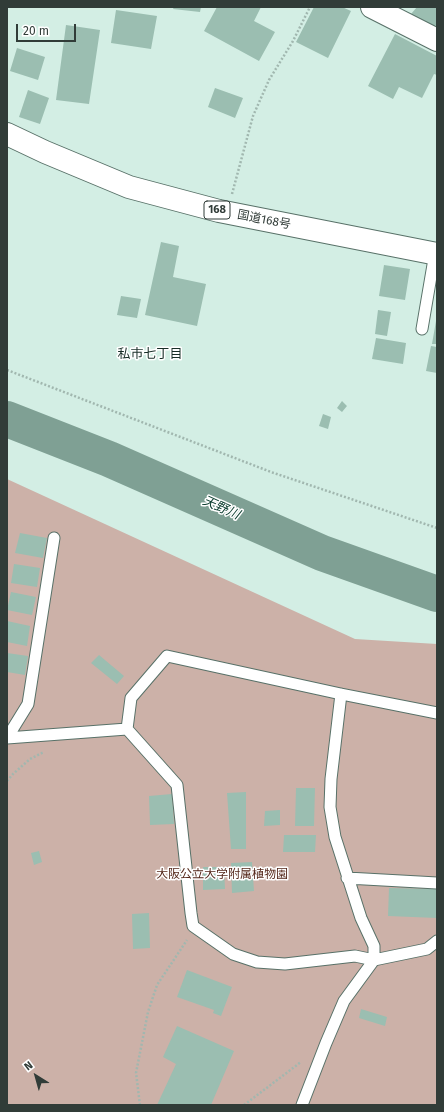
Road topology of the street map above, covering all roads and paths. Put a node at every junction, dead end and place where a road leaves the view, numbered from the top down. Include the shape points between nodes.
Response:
1 (310, 7) edge
2 (372, 7) edge
3 (437, 40) edge
4 (7, 134) edge
5 (227, 212) junction
6 (436, 253) edge
7 (422, 330) dead end
8 (7, 370) edge
9 (437, 528) edge
10 (54, 538) dead end
11 (342, 694) junction
12 (437, 713) edge
13 (127, 729) junction
14 (7, 738) edge
15 (46, 751) dead end
16 (7, 782) edge
17 (347, 878) junction
18 (437, 884) edge
19 (193, 926) junction
20 (437, 941) edge
21 (374, 960) junction
22 (326, 1044) junction
23 (140, 1105) edge
24 (244, 1105) edge
25 (302, 1105) edge

1 - 5 path via 269,80 253,116
2 - 3 main road
4 - 5 main road, 国道168号 / 168 via 128,187
5 - 6 main road, 国道168号 / 168
6 - 7 lane
8 - 9 path via 271,472
10 - 14 lane via 28,704
11 - 12 lane
11 - 13 lane via 167,656 130,698
11 - 17 lane via 330,807 334,838
13 - 14 lane
13 - 19 lane via 177,785
15 - 16 path via 30,759
17 - 18 lane
17 - 21 lane via 374,946
19 - 21 lane via 234,954 257,962 285,964 355,956
19 - 23 path via 185,945 157,985 148,1012 136,1072
20 - 21 lane via 427,949
21 - 22 lane via 344,1001
22 - 24 path
22 - 25 lane

